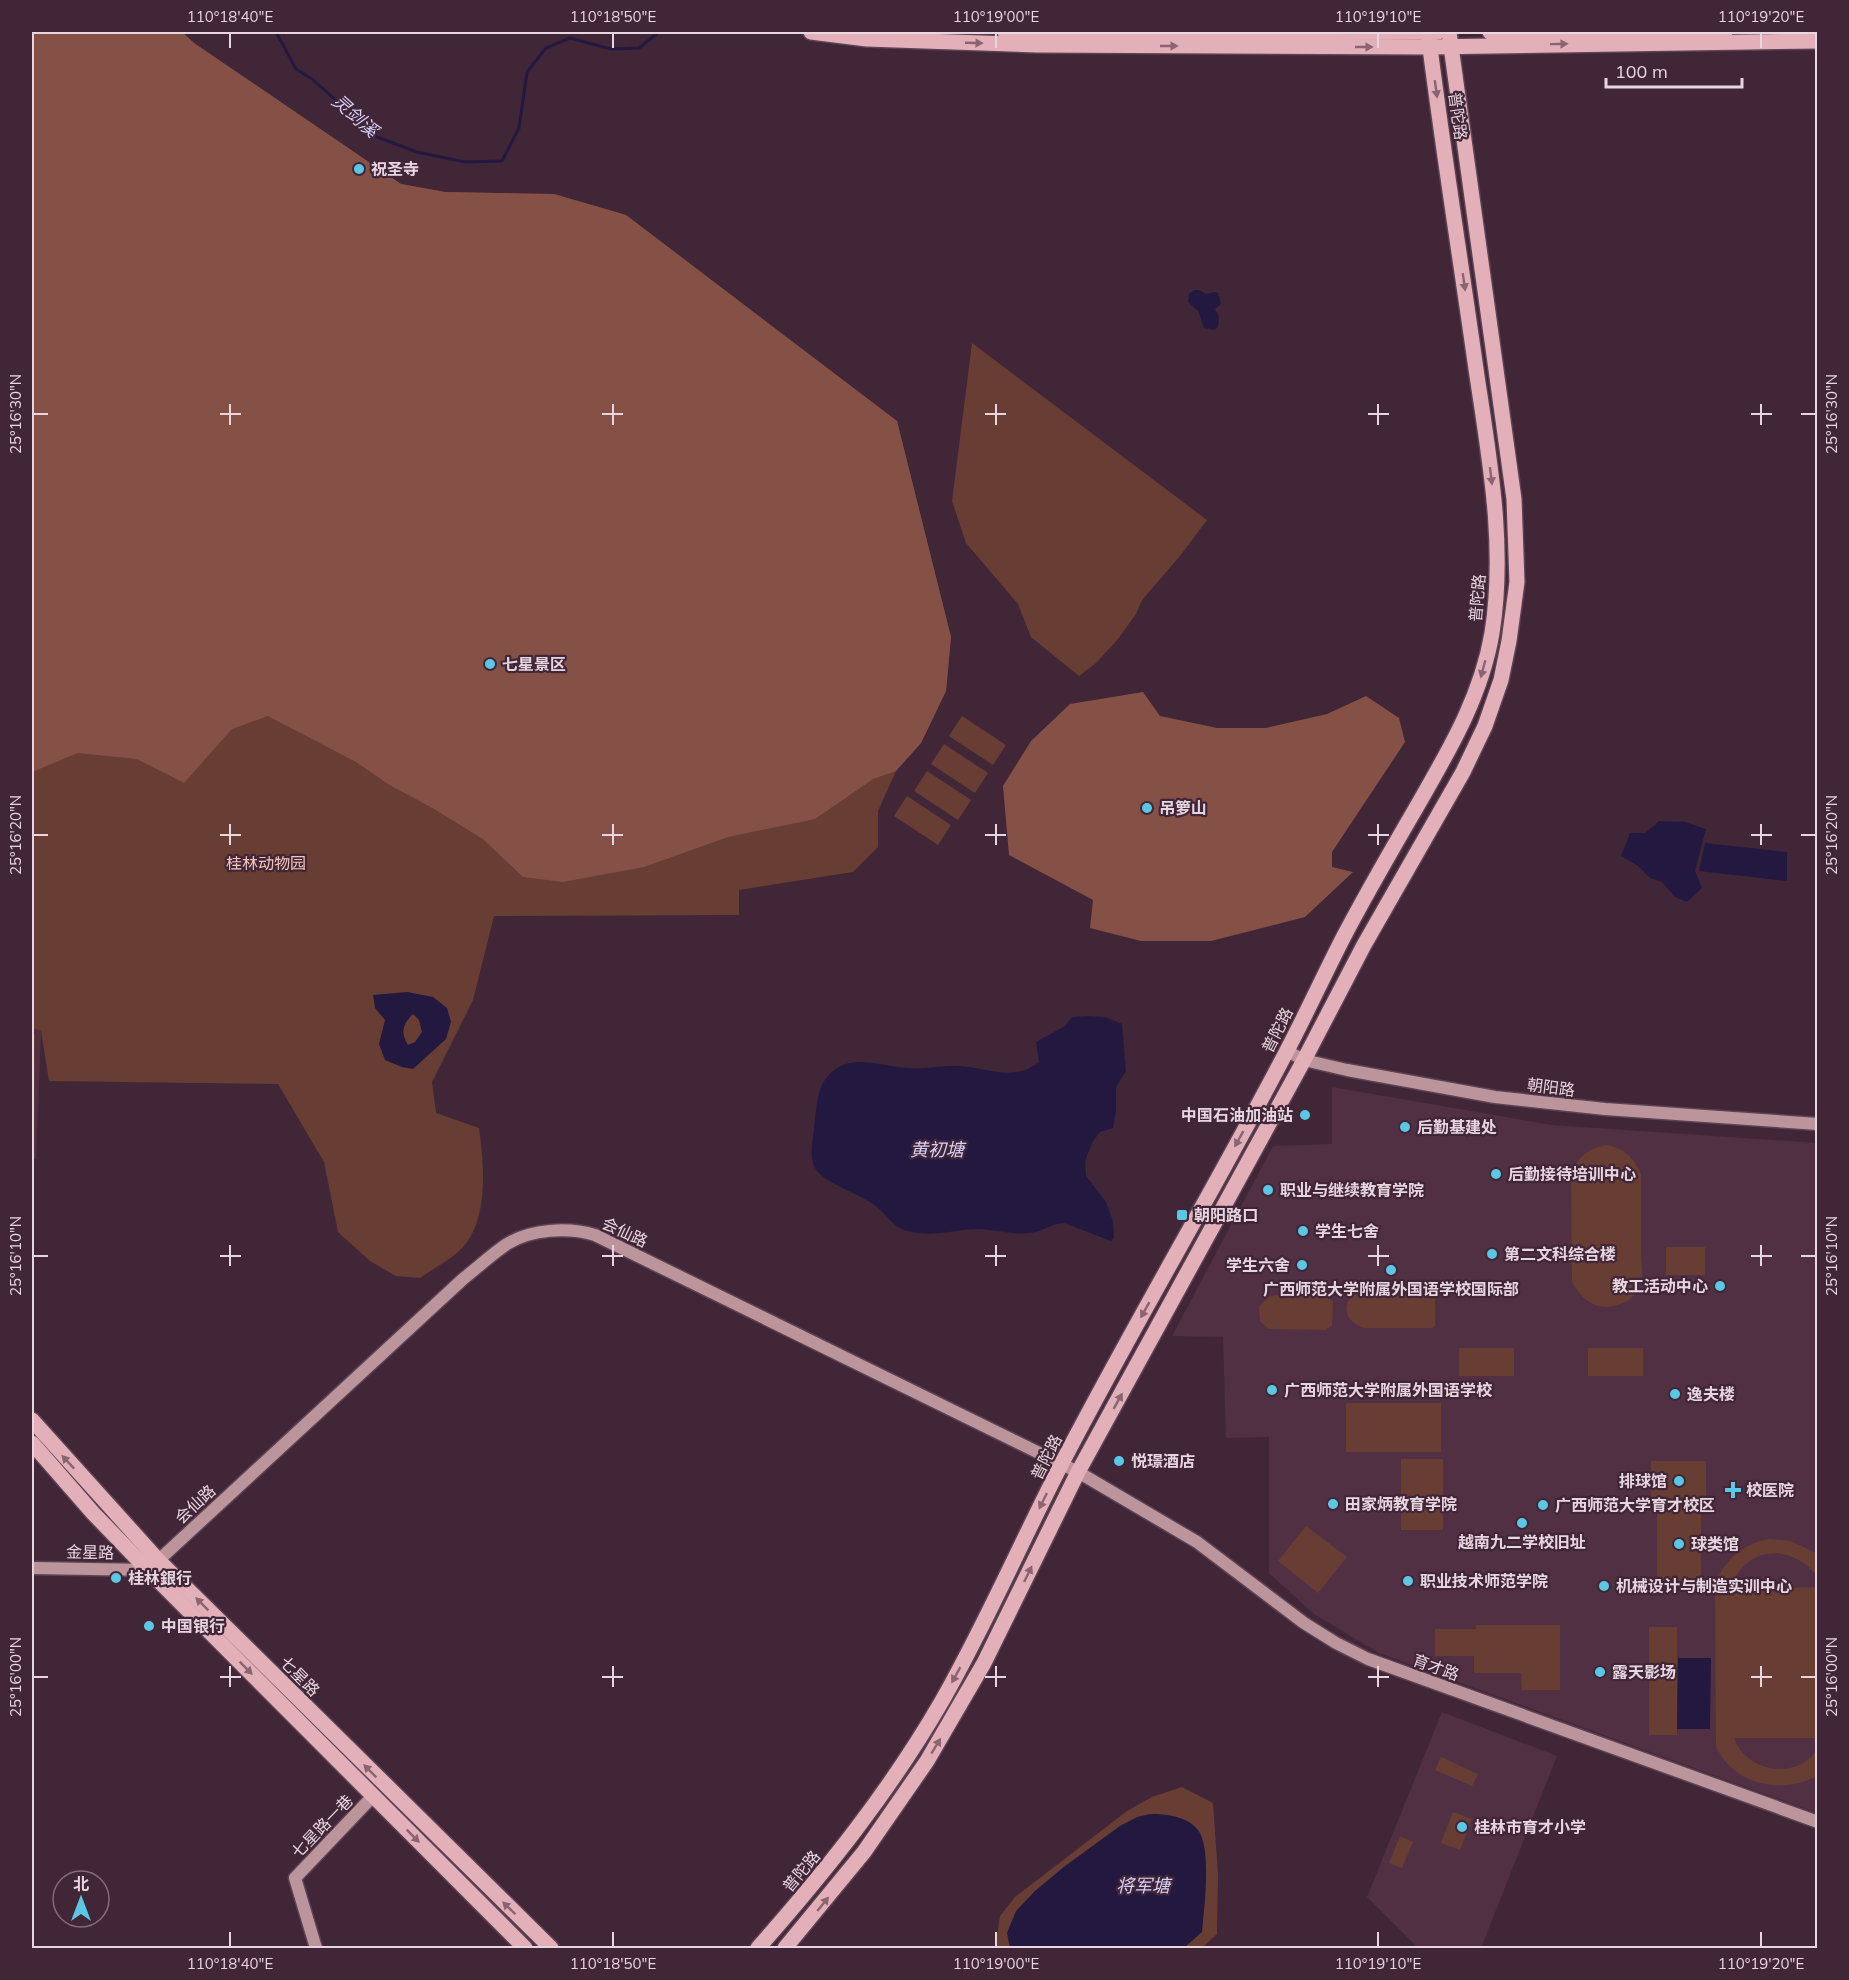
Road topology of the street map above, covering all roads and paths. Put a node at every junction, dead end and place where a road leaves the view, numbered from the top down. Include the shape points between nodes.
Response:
1 (811, 32) edge
2 (1005, 32) edge
3 (1490, 32) edge
4 (1776, 32) edge
5 (1439, 37) edge
6 (1818, 41) edge
7 (1287, 1051) junction
8 (1304, 1060) junction
9 (1818, 1124) edge
10 (32, 1420) edge
11 (32, 1443) edge
12 (1062, 1463) junction
13 (1078, 1472) junction
14 (153, 1565) junction
15 (32, 1568) edge
16 (374, 1795) junction
17 (1818, 1822) edge
18 (316, 1948) edge
19 (525, 1948) edge
20 (551, 1948) edge
21 (758, 1948) edge
22 (785, 1948) edge

1 -> 5 main road via 867,39 1037,45
2 - 5 main road
3 - 4 main road
5 -> 6 main road
5 -> 7 main road, 普陀路 via 1495,501 1498,547 1492,637 1467,718 1353,920
5 - 8 main road, 普陀路 via 1514,499 1517,582 1501,680 1485,726
7 - 8 street, 朝阳路
7 -> 12 main road, 普陀路
8 - 9 street, 朝阳路 via 1396,1080 1549,1104
13 -> 8 main road, 普陀路
14 -> 10 main road, 七星路
11 - 14 main road, 七星路 via 93,1513
12 - 13 street, 会仙路
12 - 14 street, 会仙路 via 595,1235 565,1229 509,1243 463,1279
12 -> 21 main road, 普陀路 via 968,1654 911,1752 843,1848
13 - 17 street, 育才路 via 1197,1542 1304,1623 1368,1659
22 -> 13 main road, 普陀路 via 864,1852 927,1761 984,1663
14 - 15 street, 金星路
14 -> 16 main road, 七星路
20 -> 14 main road, 七星路
16 - 18 street, 七星路一巷 via 295,1878
16 -> 19 main road, 七星路

